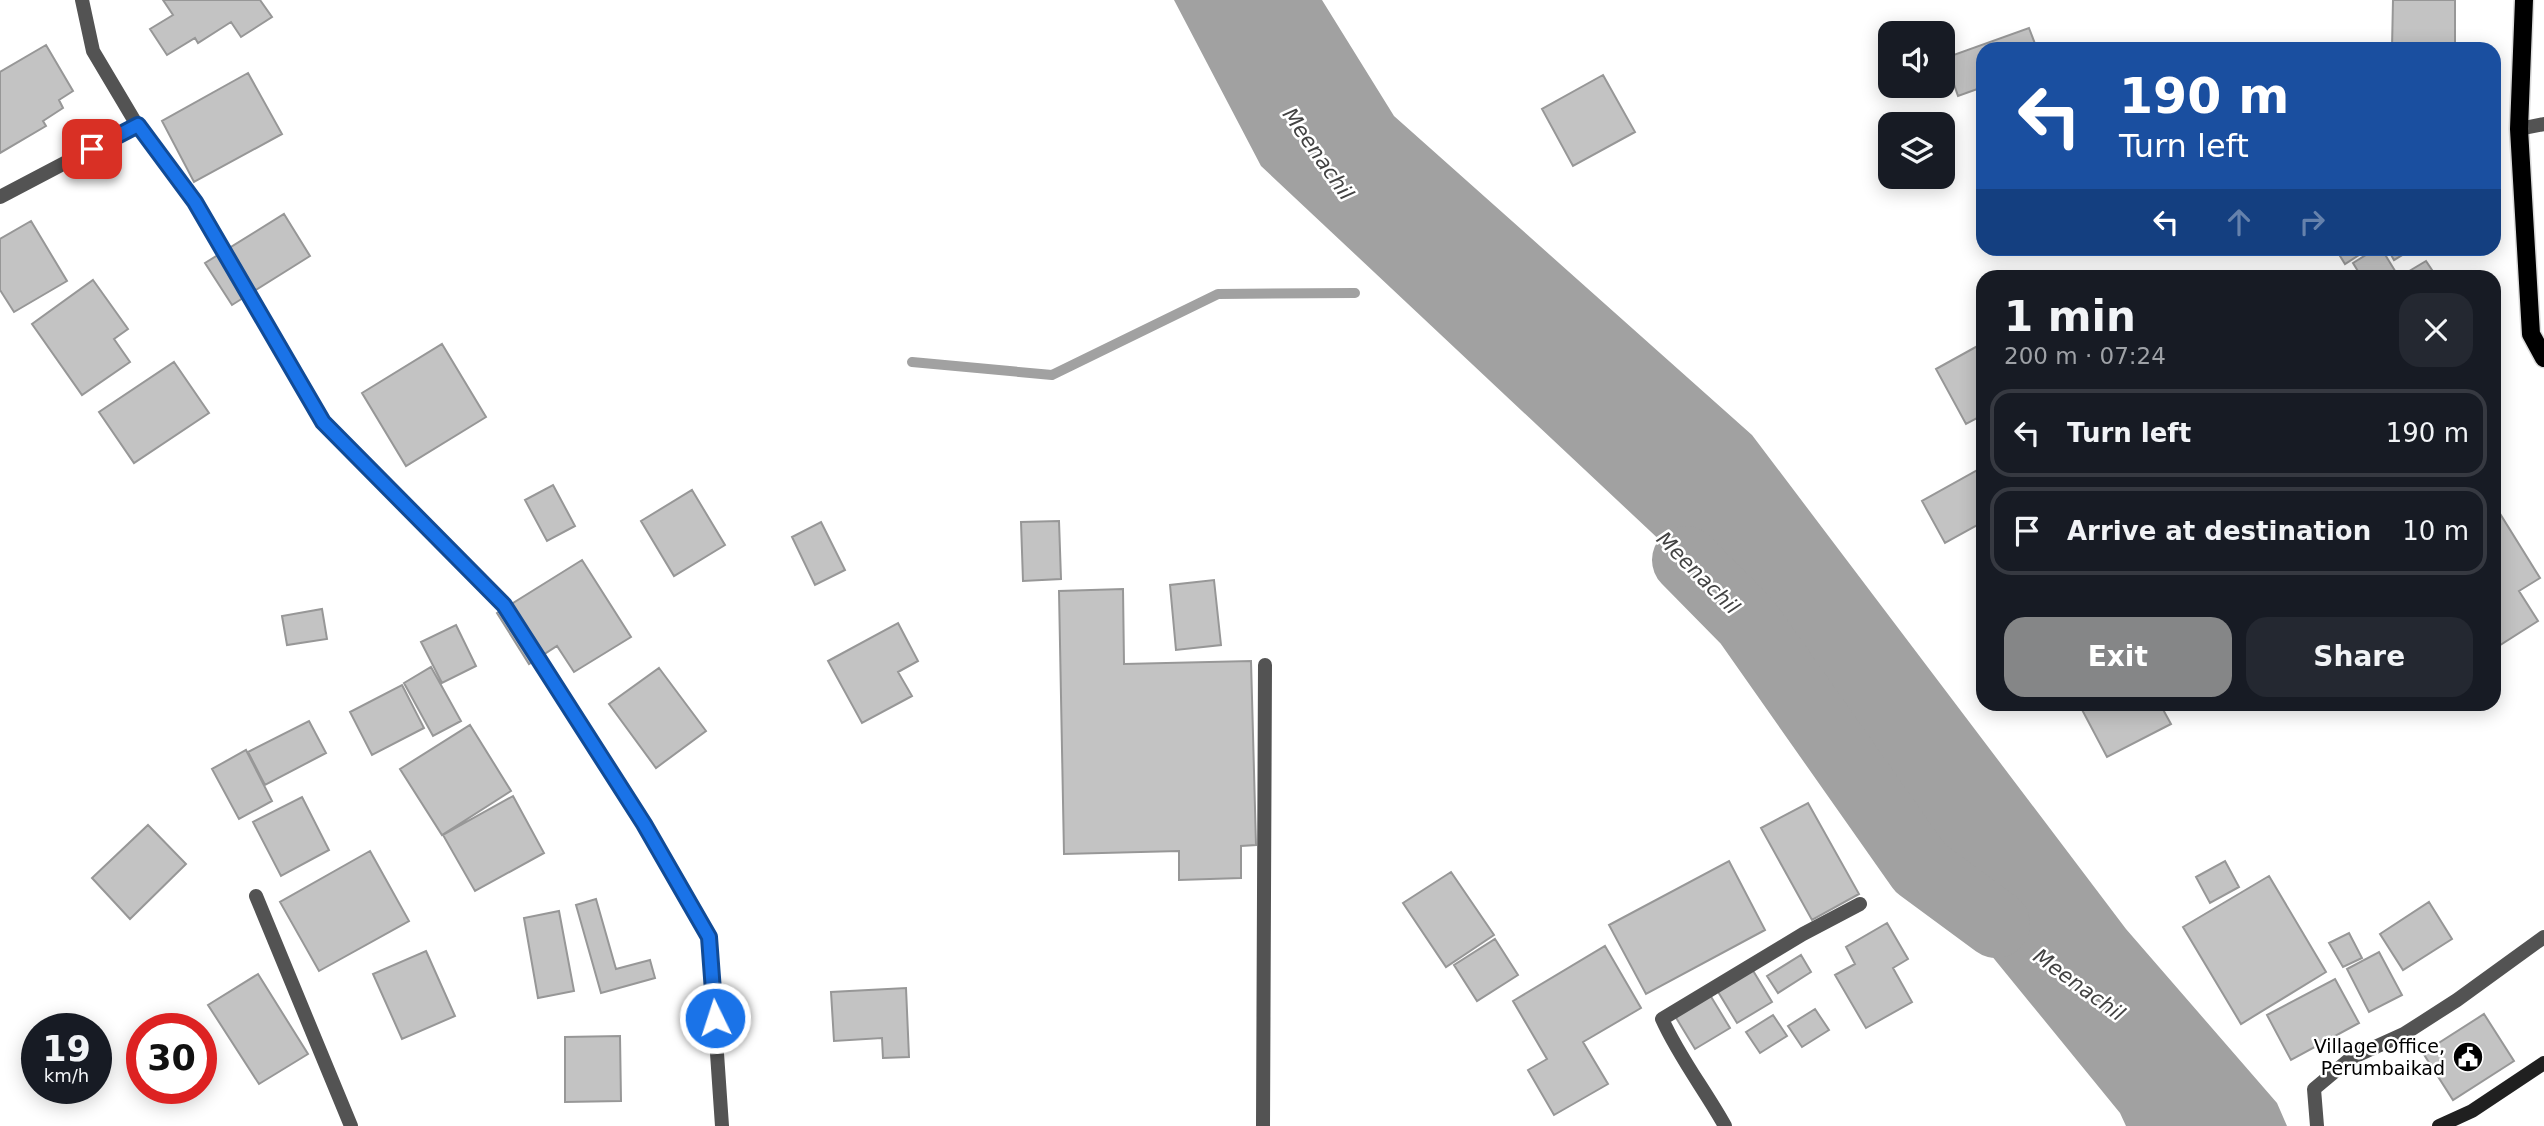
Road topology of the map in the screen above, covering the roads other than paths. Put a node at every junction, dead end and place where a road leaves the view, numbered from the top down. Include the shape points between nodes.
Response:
1 (82, 0) edge
2 (2525, 0) edge
3 (2544, 124) edge
4 (138, 125) junction
5 (2519, 129) junction
6 (0, 197) edge
7 (2544, 358) edge
8 (1265, 665) dead end
9 (256, 896) dead end
10 (1860, 904) dead end
11 (2544, 937) edge
12 (2544, 1063) edge
13 (351, 1126) edge
14 (722, 1126) edge
15 (1264, 1126) edge
16 (1725, 1126) edge
17 (2317, 1126) edge
18 (2438, 1126) edge

1 - 4 street via 93,51
2 - 5 main road
3 - 5 street
4 - 6 street
4 - 14 street via 195,202 323,422 504,605 709,937
5 - 7 main road via 2531,334
8 - 15 street
9 - 13 street
10 - 16 street via 1662,1019 1674,1047
11 - 17 street via 2403,1034 2351,1058 2314,1089
12 - 18 main road via 2472,1111

